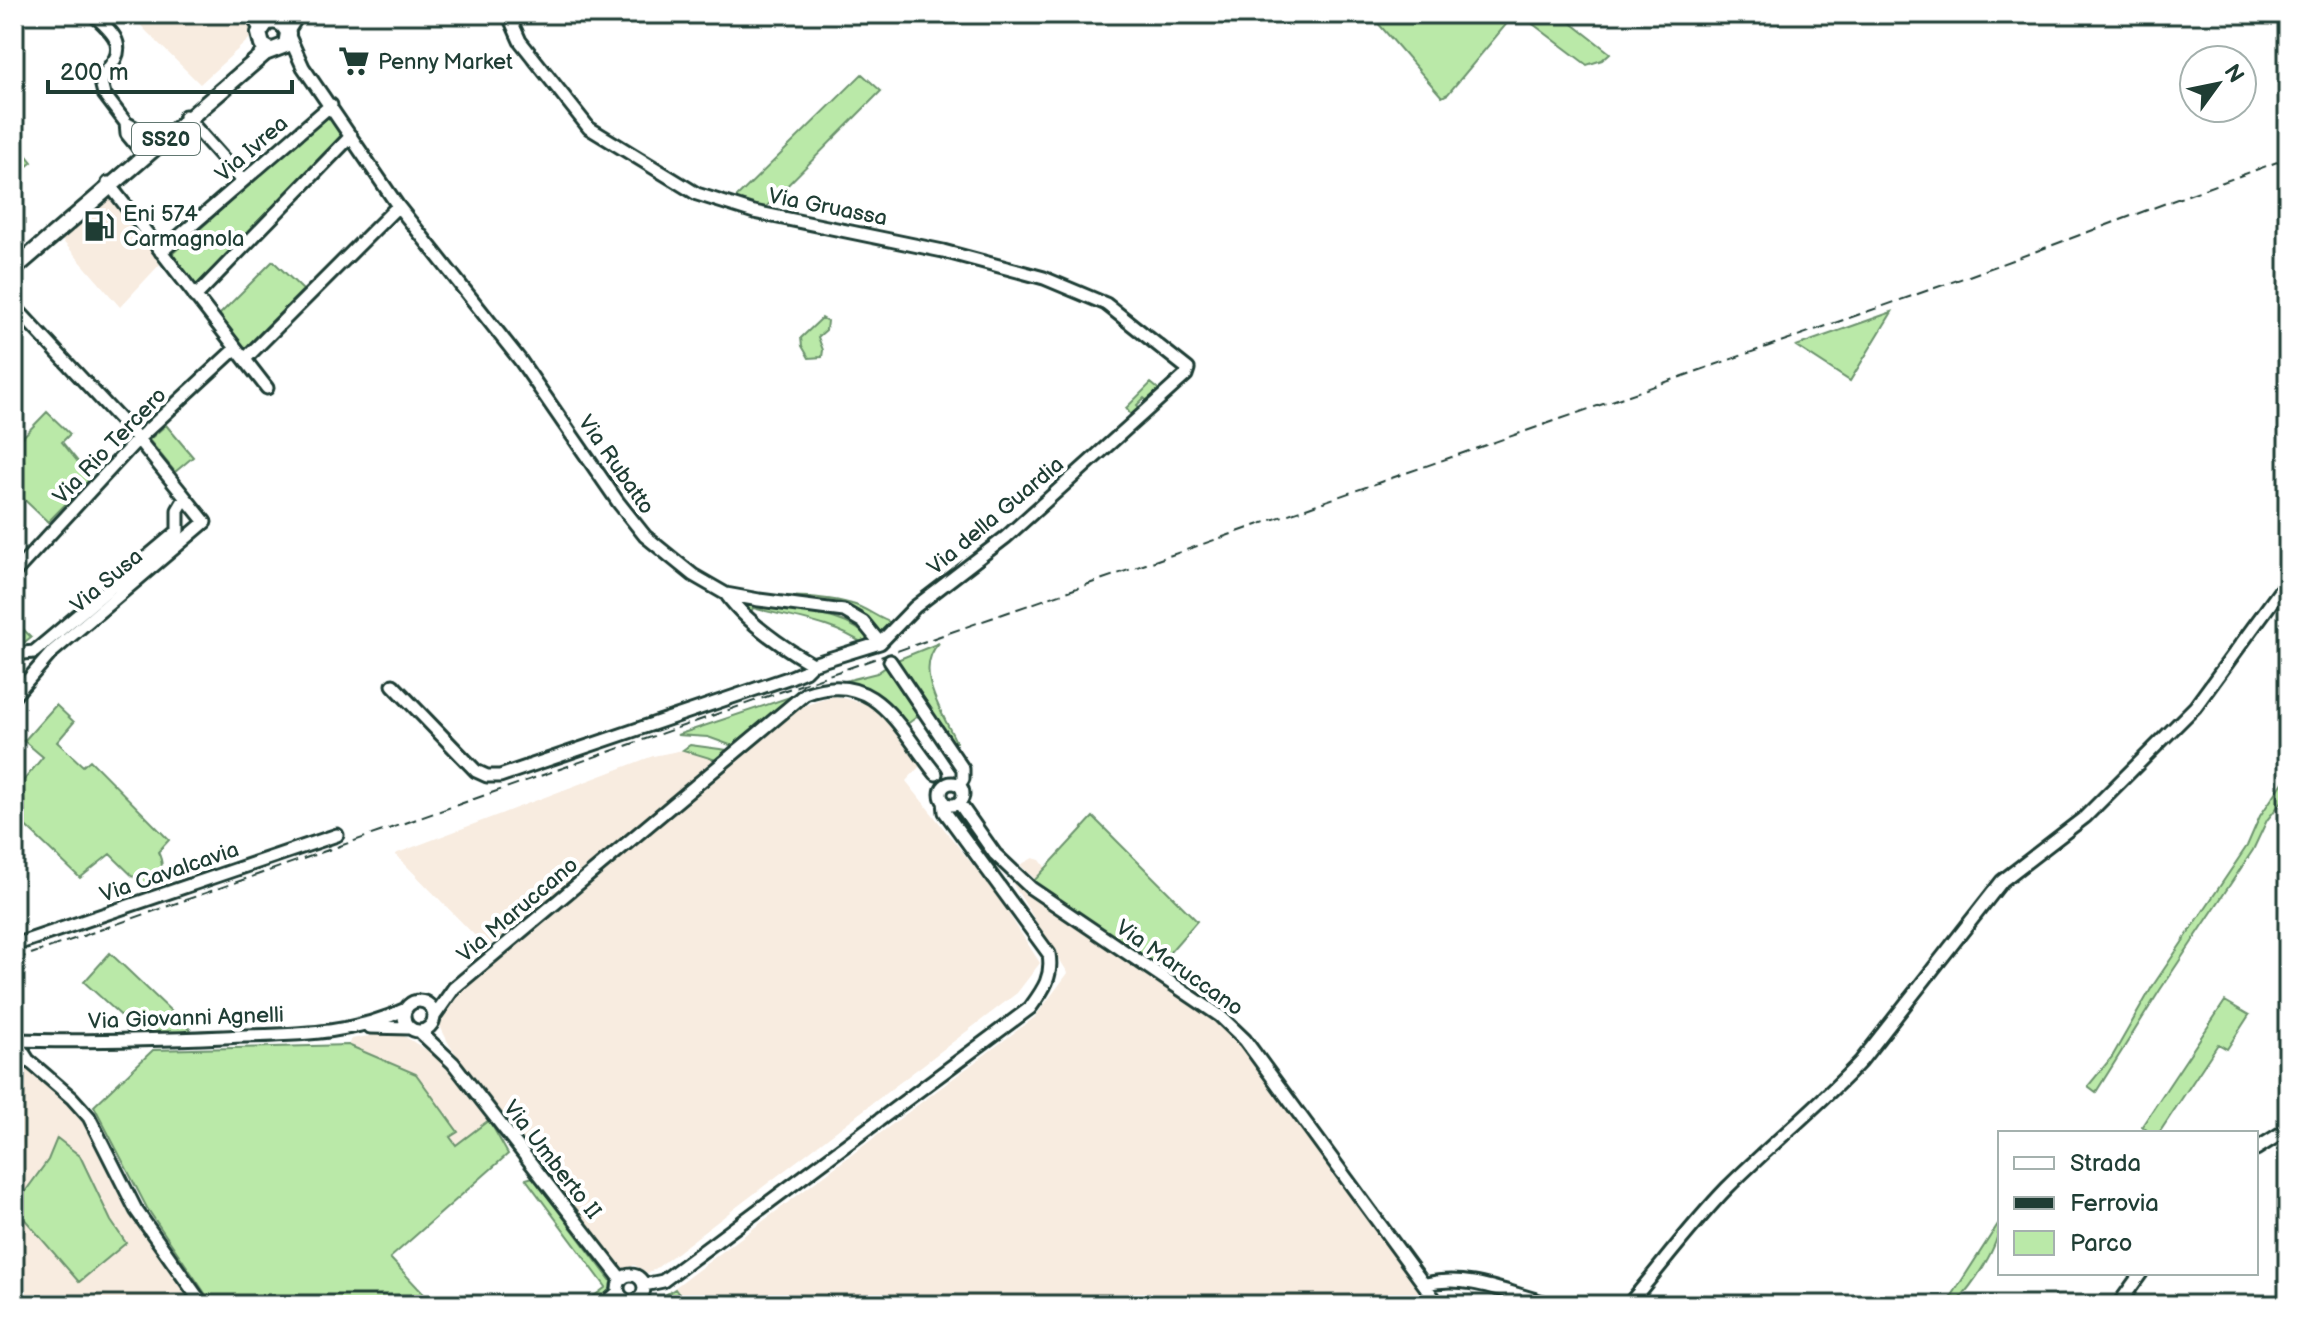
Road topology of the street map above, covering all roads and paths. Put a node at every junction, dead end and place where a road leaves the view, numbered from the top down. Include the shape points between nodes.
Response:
1 (93, 14) edge
2 (253, 14) edge
3 (297, 14) edge
4 (508, 14) edge
5 (275, 33) edge
6 (331, 105) junction
7 (187, 118) junction
8 (351, 136) junction
9 (148, 152) junction
10 (243, 181) junction
11 (110, 185) junction
12 (398, 206) junction
13 (161, 252) junction
14 (14, 269) edge
15 (195, 297) junction
16 (14, 306) edge
17 (236, 348) junction
18 (245, 359) junction
19 (1188, 369) joint
20 (267, 388) dead end
21 (138, 439) junction
22 (185, 498) junction
23 (14, 573) edge
24 (2288, 585) edge
25 (726, 594) junction
26 (876, 638) dead end
27 (14, 654) edge
28 (890, 661) dead end
29 (812, 664) junction
30 (19, 681) edge
31 (393, 685) dead end
32 (14, 696) edge
33 (936, 774) dead end
34 (959, 785) junction
35 (944, 801) junction
36 (959, 803) junction
37 (337, 835) dead end
38 (14, 945) edge
39 (454, 988) junction
40 (423, 1001) junction
41 (406, 1009) junction
42 (434, 1019) junction
43 (358, 1027) junction
44 (414, 1030) junction
45 (15, 1040) edge
46 (453, 1063) junction
47 (2288, 1129) edge
48 (2258, 1148) edge
49 (2140, 1275) edge
50 (621, 1279) junction
51 (1426, 1284) junction
52 (644, 1285) junction
53 (627, 1301) edge
54 (203, 1305) edge
55 (604, 1305) edge
56 (1439, 1305) edge
57 (1556, 1305) edge
58 (1628, 1305) edge
59 (2118, 1305) edge

1 - 9 street via 117,43 116,58 101,82 104,94
2 - 5 street, Via Rubatto
3 - 5 main road, SS20
4 - 19 street, Via Gruassa via 520,41 589,128 697,194 754,212 1044,278 1106,304
5 - 6 street, Via Rubatto
5 - 7 main road, SS20
6 - 8 street, Via Rubatto
6 - 10 street, Via Ivrea
7 - 9 main road, SS20
7 - 10 street
8 - 12 street, Via Rubatto
8 - 15 street
9 - 11 main road, SS20
10 - 13 street, Via Ivrea
11 - 13 street
11 - 14 main road, SS20
12 - 18 street
12 - 25 street, Via Rubatto via 520,360 636,526 693,575
13 - 15 street
15 - 17 street
16 - 21 street, Via Susa
17 - 18 street
17 - 21 street, Via Rio Tercero
18 - 20 street
19 - 29 street, Via della Guardia via 1038,510 915,607 880,643
21 - 22 street, Via Susa
21 - 23 street, Via Rio Tercero
22 - 27 street, Via Susa via 178,510 178,531 34,652
22 - 30 street, Via Susa via 205,522
24 - 58 street via 2195,707 2085,817 2002,881 1861,1061 1725,1191
25 - 26 street, Via Rubatto via 844,611
25 - 29 street via 737,609
28 - 34 street via 963,769
29 - 31 street, Via della Guardia via 791,677 500,776 476,771
30 - 32 street, Via Susa
33 - 39 street, Via Maruccano via 872,697 837,686 805,694
34 - 35 street via 945,785
34 - 36 street
35 - 36 street
35 - 52 street via 945,812 1049,954 1049,978 1043,989 1030,1008 663,1281
36 - 51 street, Via Maruccano via 995,854 1031,888 1220,1016 1245,1040
37 - 38 street, Via Cavalcavia
39 - 40 street, Via Maruccano
39 - 42 street, Via Maruccano
40 - 41 street
40 - 42 street via 432,1008
41 - 43 street, Via Giovanni Agnelli
41 - 44 street via 404,1017
42 - 44 street via 428,1029
42 - 46 street, Via Umberto II
43 - 44 street, Via Giovanni Agnelli
43 - 45 street, Via Giovanni Agnelli via 331,1033 153,1040
44 - 46 street, Via Umberto II
45 - 54 street via 28,1060 89,1117 136,1210
46 - 50 street, Via Umberto II
47 - 48 street
49 - 59 street
50 - 52 street via 631,1275
50 - 53 street
51 - 56 street, Via Maruccano
51 - 57 street via 1476,1283
52 - 53 street via 644,1291
53 - 55 street

